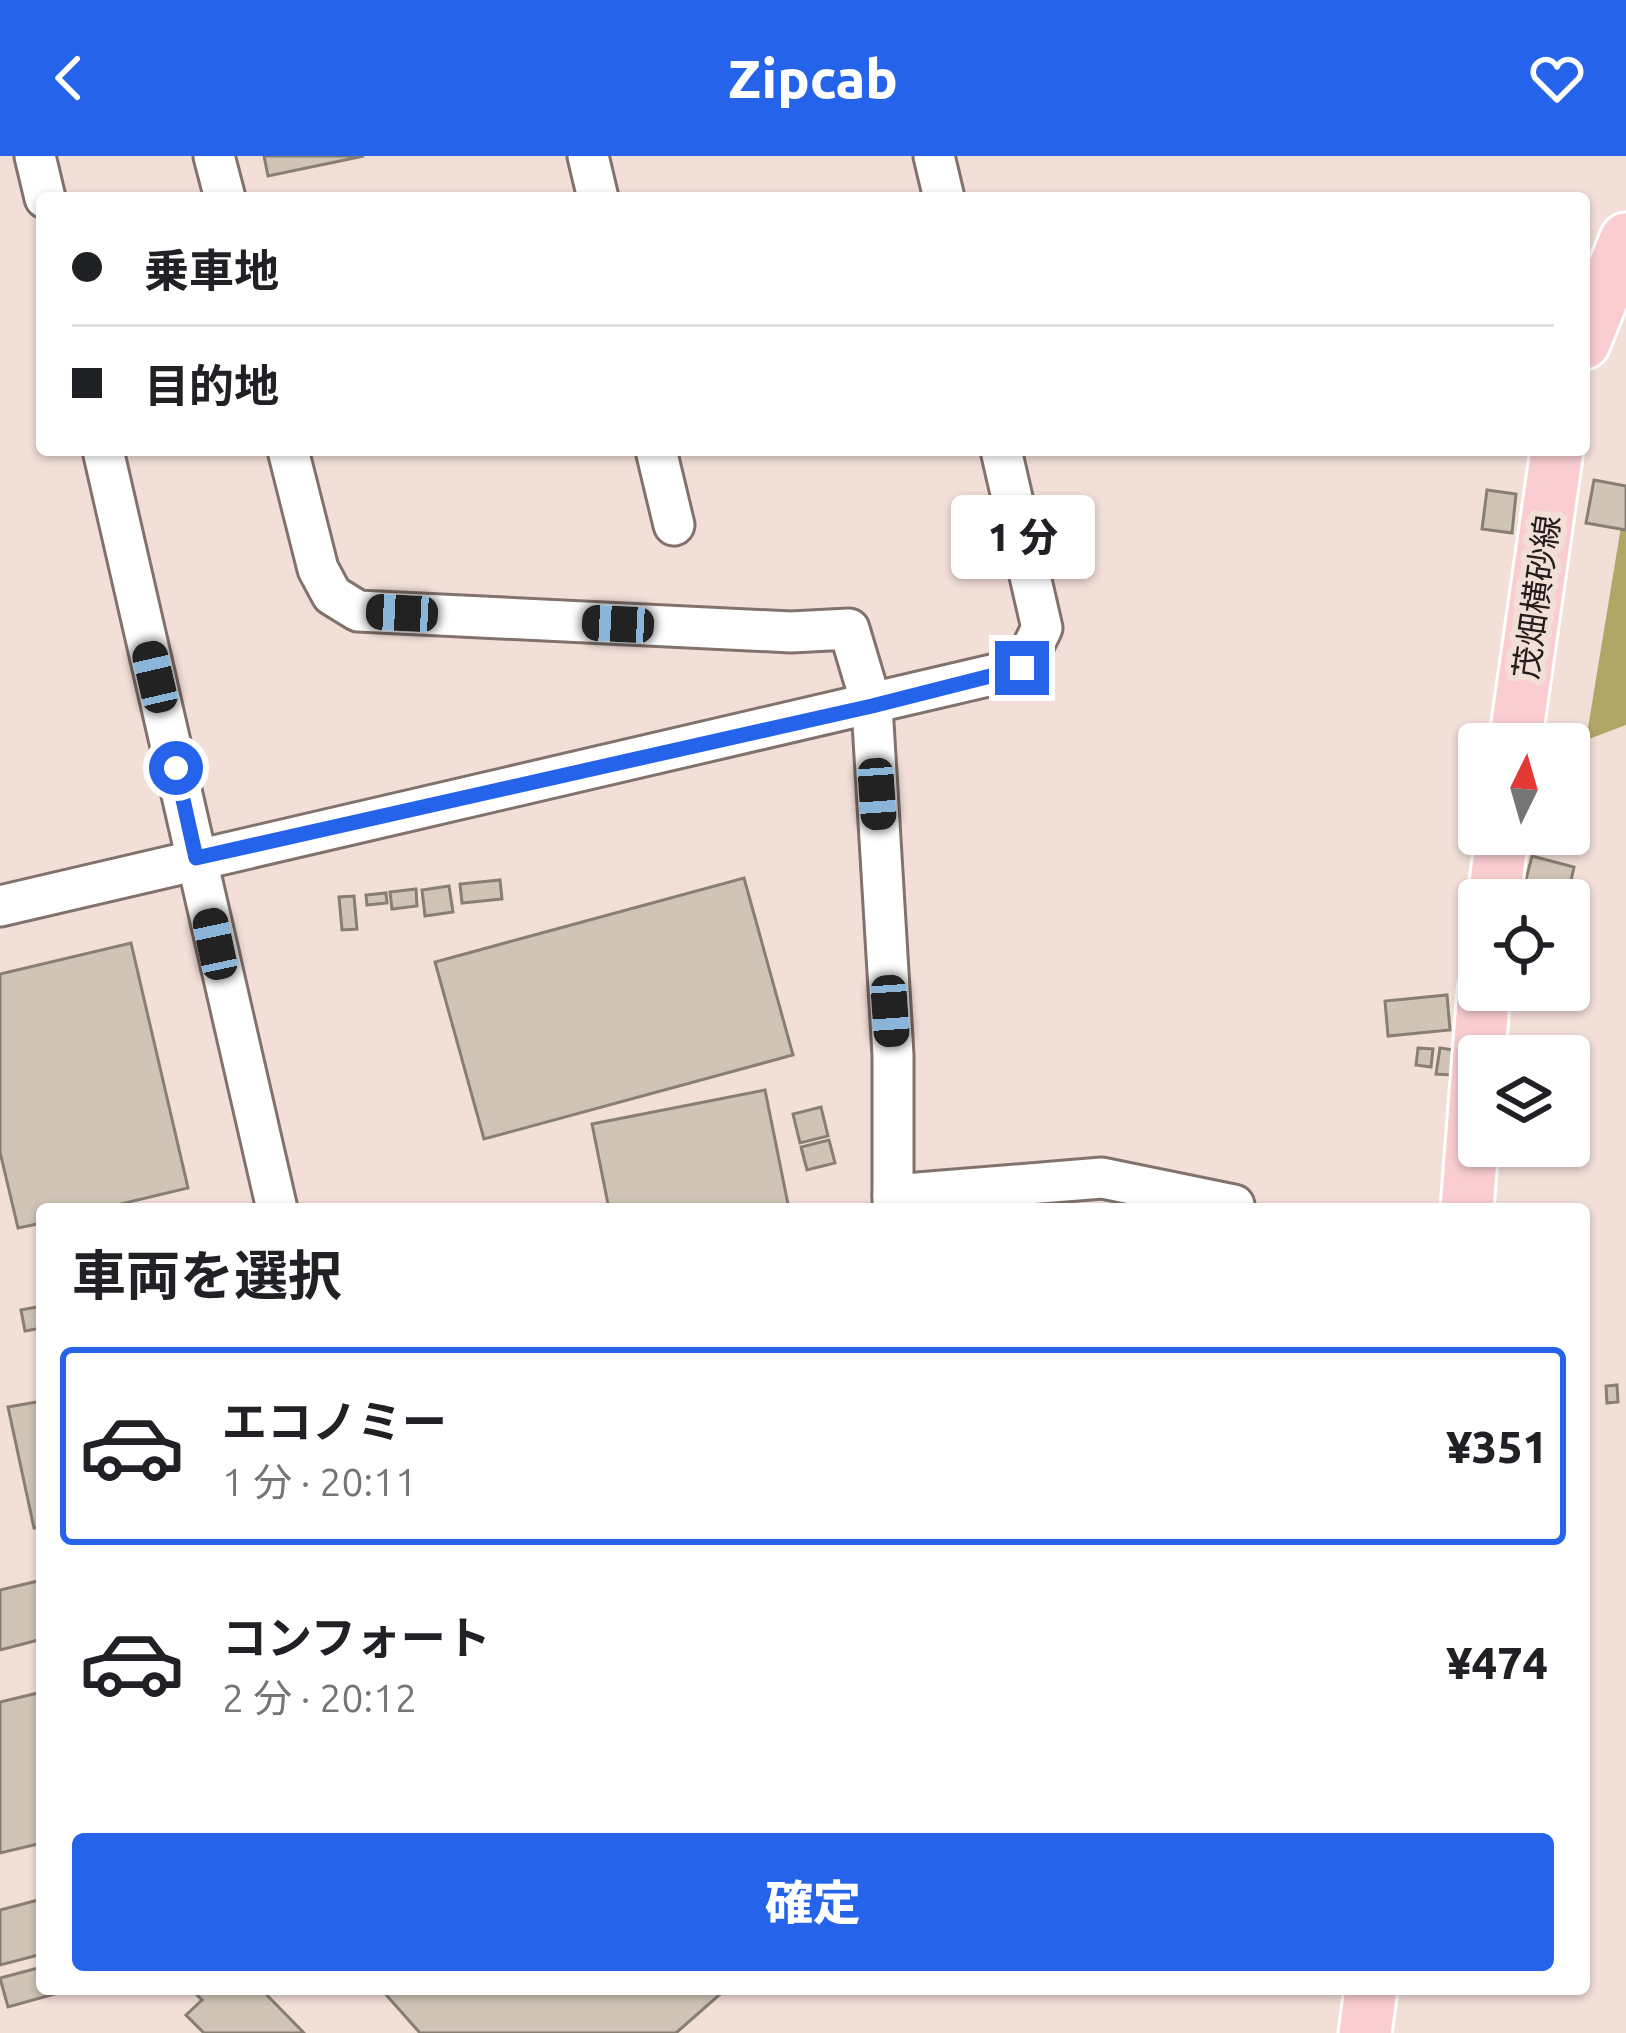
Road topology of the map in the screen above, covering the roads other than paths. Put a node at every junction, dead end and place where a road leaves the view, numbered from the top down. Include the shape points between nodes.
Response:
1 (35, 156) edge
2 (214, 156) edge
3 (588, 156) edge
4 (934, 156) edge
5 (44, 192) edge
6 (223, 192) edge
7 (597, 192) edge
8 (943, 192) edge
9 (1626, 239) edge
10 (1590, 328) edge
11 (104, 456) edge
12 (290, 456) edge
13 (657, 456) edge
14 (1002, 456) edge
15 (1556, 456) edge
16 (674, 525) dead end
17 (872, 706) junction
18 (1518, 723) edge
19 (196, 858) junction
20 (0, 906) edge
21 (1482, 1011) edge
22 (893, 1202) edge
23 (276, 1203) edge
24 (1224, 1203) edge
25 (1467, 1203) edge
26 (1370, 1995) edge
27 (1365, 2033) edge

1 - 5 street
2 - 6 street
3 - 7 street
4 - 8 street
9 - 10 main road
11 - 19 street
12 - 17 street via 318,569 332,595 358,611 849,629
13 - 16 street
14 - 17 street via 1042,628 1022,668
15 - 18 main road, 茂畑横砂線
17 - 19 street
17 - 22 street via 893,1055
19 - 20 street
19 - 23 street
21 - 25 main road
22 - 24 street via 1102,1178
26 - 27 main road

